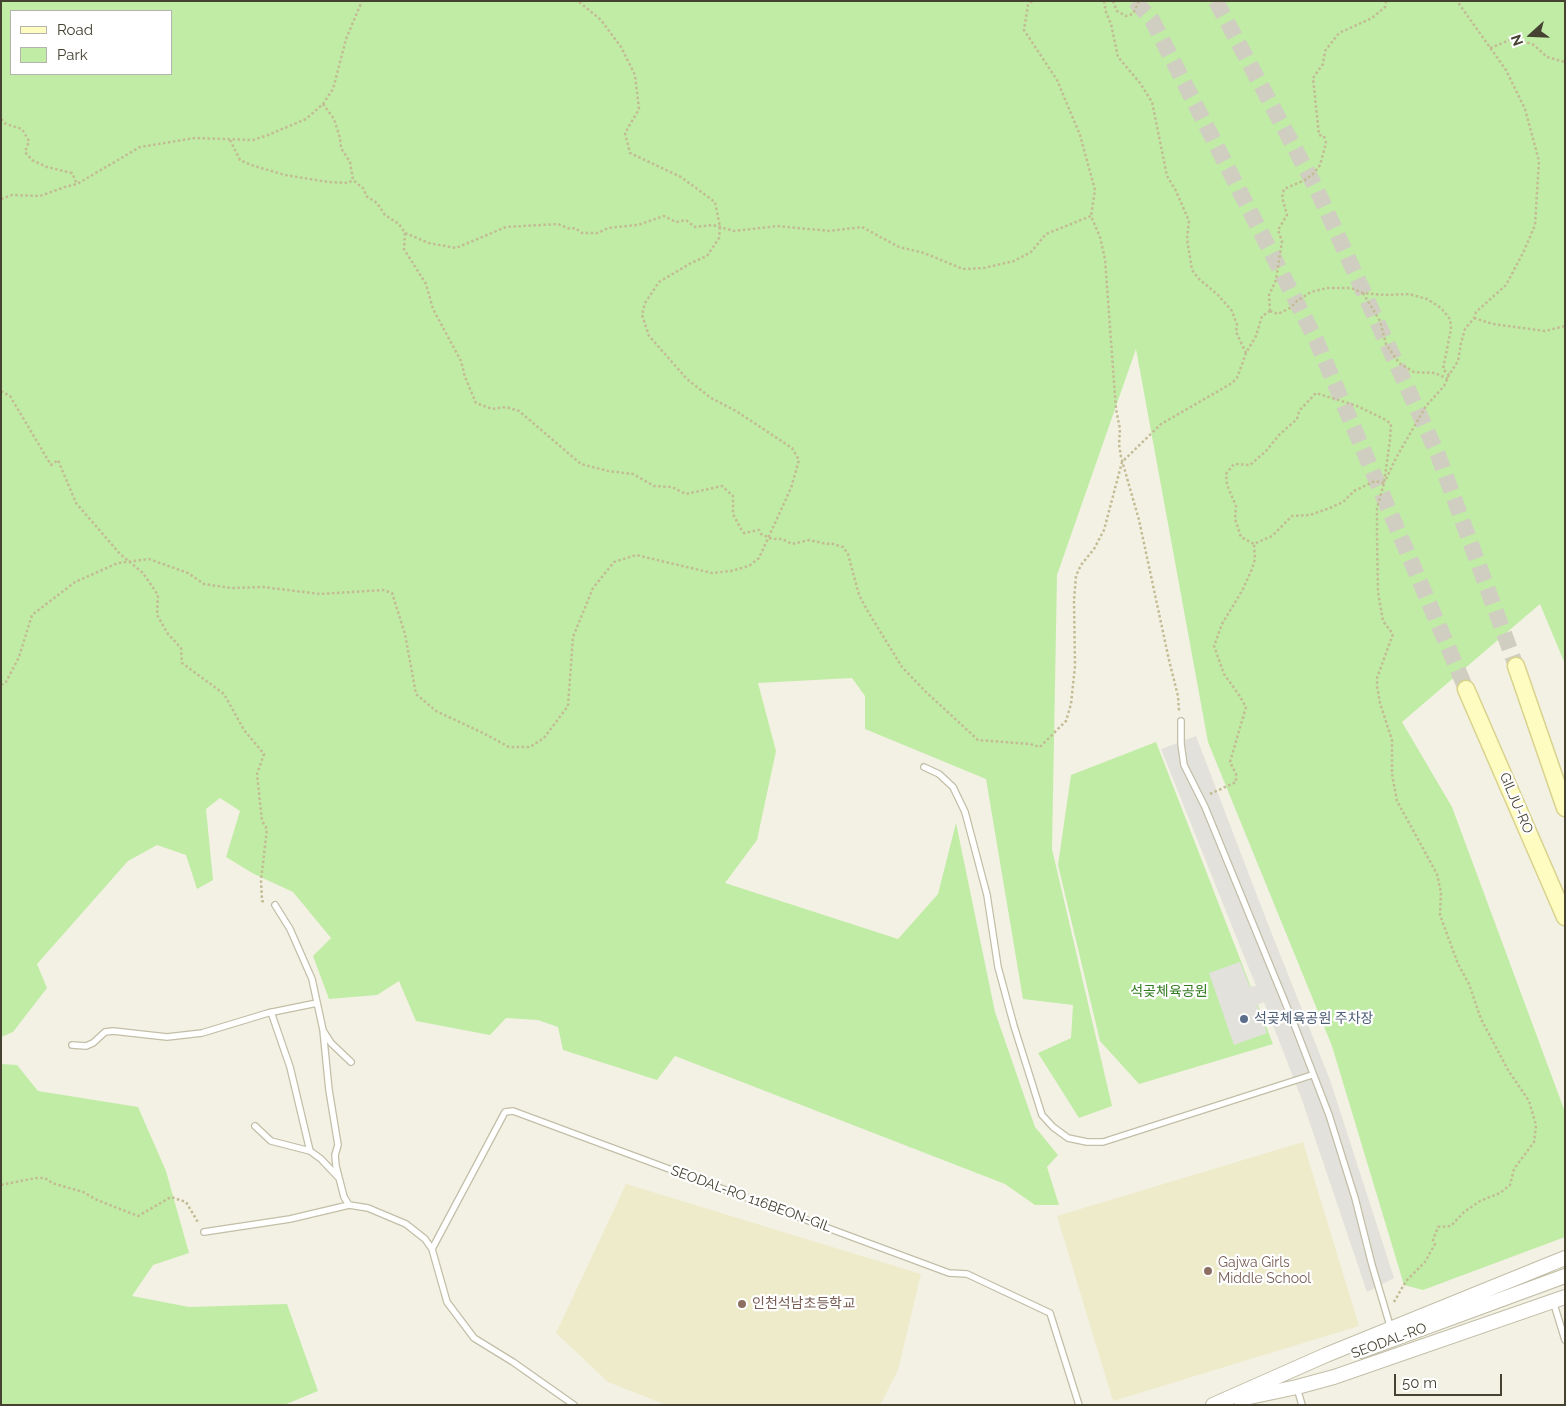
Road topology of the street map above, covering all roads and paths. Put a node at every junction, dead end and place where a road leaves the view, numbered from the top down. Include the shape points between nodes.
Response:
1 (362, 1) edge
2 (578, 1) edge
3 (1032, 1) edge
4 (1104, 1) edge
5 (1113, 1) edge
6 (1139, 1) edge
7 (1386, 1) edge
8 (1457, 1) edge
9 (1490, 48) junction
10 (1565, 62) edge
11 (323, 104) junction
12 (1, 119) edge
13 (230, 140) junction
14 (353, 180) junction
15 (77, 184) junction
16 (1, 199) edge
17 (1091, 216) junction
18 (720, 227) junction
19 (405, 233) junction
20 (1363, 293) junction
21 (1270, 311) junction
22 (1474, 318) junction
23 (1565, 326) edge
24 (1246, 353) junction
25 (1449, 375) junction
26 (1448, 379) junction
27 (1, 391) edge
28 (1122, 462) junction
29 (1384, 482) junction
30 (769, 538) junction
31 (1254, 544) junction
32 (128, 561) junction
33 (1516, 666) tunnel mouth
34 (1, 685) edge
35 (1466, 689) tunnel mouth
36 (1181, 721) joint
37 (924, 767) dead end
38 (1201, 798) junction
39 (1565, 808) edge
40 (275, 905) joint
41 (1565, 917) edge
42 (318, 1003) junction
43 (271, 1012) junction
44 (322, 1030) junction
45 (72, 1045) dead end
46 (351, 1062) dead end
47 (1312, 1075) junction
48 (255, 1126) dead end
49 (310, 1151) junction
50 (339, 1178) junction
51 (1, 1184) edge
52 (349, 1205) junction
53 (204, 1232) joint
54 (432, 1249) junction
55 (1565, 1258) edge
56 (1565, 1276) edge
57 (1559, 1299) edge
58 (1386, 1315) junction
59 (1391, 1329) junction
60 (1565, 1340) edge
61 (1297, 1387) junction
62 (574, 1405) edge
63 (1079, 1405) edge
64 (1214, 1405) edge
65 (1302, 1405) edge

1 - 11 path via 346,39 332,89
2 - 18 path via 600,20 621,47 636,75 639,109 625,133 630,153 682,177 714,202
3 - 17 path via 1028,5 1024,30 1057,80 1080,135 1095,190
4 - 24 path via 1118,57 1152,102 1167,176 1189,221 1187,239 1192,270 1232,312 1236,332
5 - 6 path via 1117,11 1126,16 1133,14
7 - 21 path via 1385,7 1372,18 1339,33 1325,51 1323,64 1312,78 1319,135 1324,136 1326,143 1320,165 1314,173 1284,189 1282,197 1287,215 1278,230 1282,241 1276,280 1269,295
8 - 9 path
9 - 10 path via 1515,38 1534,45 1547,57
9 - 22 path via 1506,70 1526,109 1538,161 1535,224 1506,285 1476,312
11 - 13 path via 306,119 275,132 252,140
11 - 14 path via 334,119
12 - 15 path via 6,124 22,128 29,141 25,152 32,160 72,173
13 - 14 path via 240,160 251,165 284,175 348,183
13 - 15 path via 195,138 140,147
14 - 19 path
15 - 16 path via 40,196 12,195
17 - 18 path via 1046,234 1032,252 984,268 963,268 899,247 862,227 829,231 778,226 734,231
17 - 28 path via 1105,259
18 - 19 path via 695,227 686,220 676,222 664,216 598,233 582,233 576,228 570,230 558,224 506,227 456,248 429,243
18 - 30 path via 719,238 708,256 659,282 645,303 642,315 649,336 687,379 792,448 799,460 791,488
19 - 30 path via 404,249 426,284 433,309 461,361 476,403 519,411 581,464 633,474 654,486 672,487 686,494 722,486 733,496 733,514 744,533 759,530
20 - 21 path via 1351,288 1328,288 1311,292 1278,314
20 - 25 path via 1409,294 1427,299 1441,308 1450,319 1443,369
20 - 26 path via 1380,321 1386,344 1399,363 1414,372 1435,373
21 - 24 path via 1262,316
22 - 23 path via 1545,331
22 - 25 path via 1465,329 1458,361
24 - 28 path via 1232,383 1161,424
25 - 26 path
26 - 29 path via 1426,406
27 - 32 path via 10,396 51,465 58,460 76,503
28 - 30 path via 1104,530 1076,576 1071,704 1066,721 1040,747 978,740 926,692 902,667 867,610 843,547 809,540 792,544
28 - 36 path via 1139,520
29 - 31 path via 1375,481 1354,491 1343,502 1330,508 1310,515 1292,516 1272,536
29 - 31 path via 1390,424 1357,406 1316,393 1299,411 1297,419 1266,451 1250,464 1234,464 1226,474 1241,537
29 - 58 path via 1377,508 1378,592 1383,621 1393,634 1377,686 1392,740 1392,774 1397,801 1437,874 1441,893 1440,915 1458,964 1470,984 1480,1019 1529,1101 1536,1125 1534,1142 1514,1169 1510,1185 1500,1194 1480,1201 1464,1212 1451,1226 1438,1227 1433,1240 1435,1244 1425,1262 1406,1281
30 - 32 path via 759,558 749,566 731,571 696,571 636,555 614,562 593,588 573,637 568,706 544,738 530,747 509,748 436,711 416,694 405,634 392,592 320,594 263,587 231,588 204,584 188,573 149,559
31 - 38 path via 1252,569 1222,624 1214,646 1224,674 1246,707 1230,762 1236,782
32 - 34 path via 75,582 32,615 19,657 6,682
32 - 40 path via 143,573 158,595 157,615 181,648 182,663 224,694 244,730 264,754 257,774 262,821 267,829 262,900
33 - 39 main road
35 - 41 main road, GILJU-RO
36 - 38 lane via 1184,764
37 - 47 lane via 954,787 965,812 1014,1026 1042,1115 1053,1127 1068,1138 1103,1142
38 - 47 lane
40 - 42 lane via 290,929 312,979
42 - 43 lane
42 - 44 lane
43 - 45 lane via 202,1033 167,1037 113,1031 105,1032 86,1046
43 - 49 lane via 290,1067
44 - 46 lane
44 - 50 lane via 338,1145 335,1155
47 - 58 lane via 1329,1115 1355,1198
48 - 49 lane via 271,1141
49 - 50 lane
50 - 52 lane
51 - 53 path via 45,1178 138,1216 171,1197 186,1202
52 - 53 lane via 290,1219
52 - 54 lane via 368,1208 406,1224 425,1238
54 - 62 lane via 448,1302 474,1338
54 - 63 lane, SEODAL-RO 116BEON-GIL via 505,1112 513,1111 949,1272 967,1274 1050,1313
55 - 59 street
56 - 64 street, SEODAL-RO
57 - 60 lane
57 - 61 street
58 - 59 lane
59 - 64 street
61 - 64 street
61 - 65 lane

